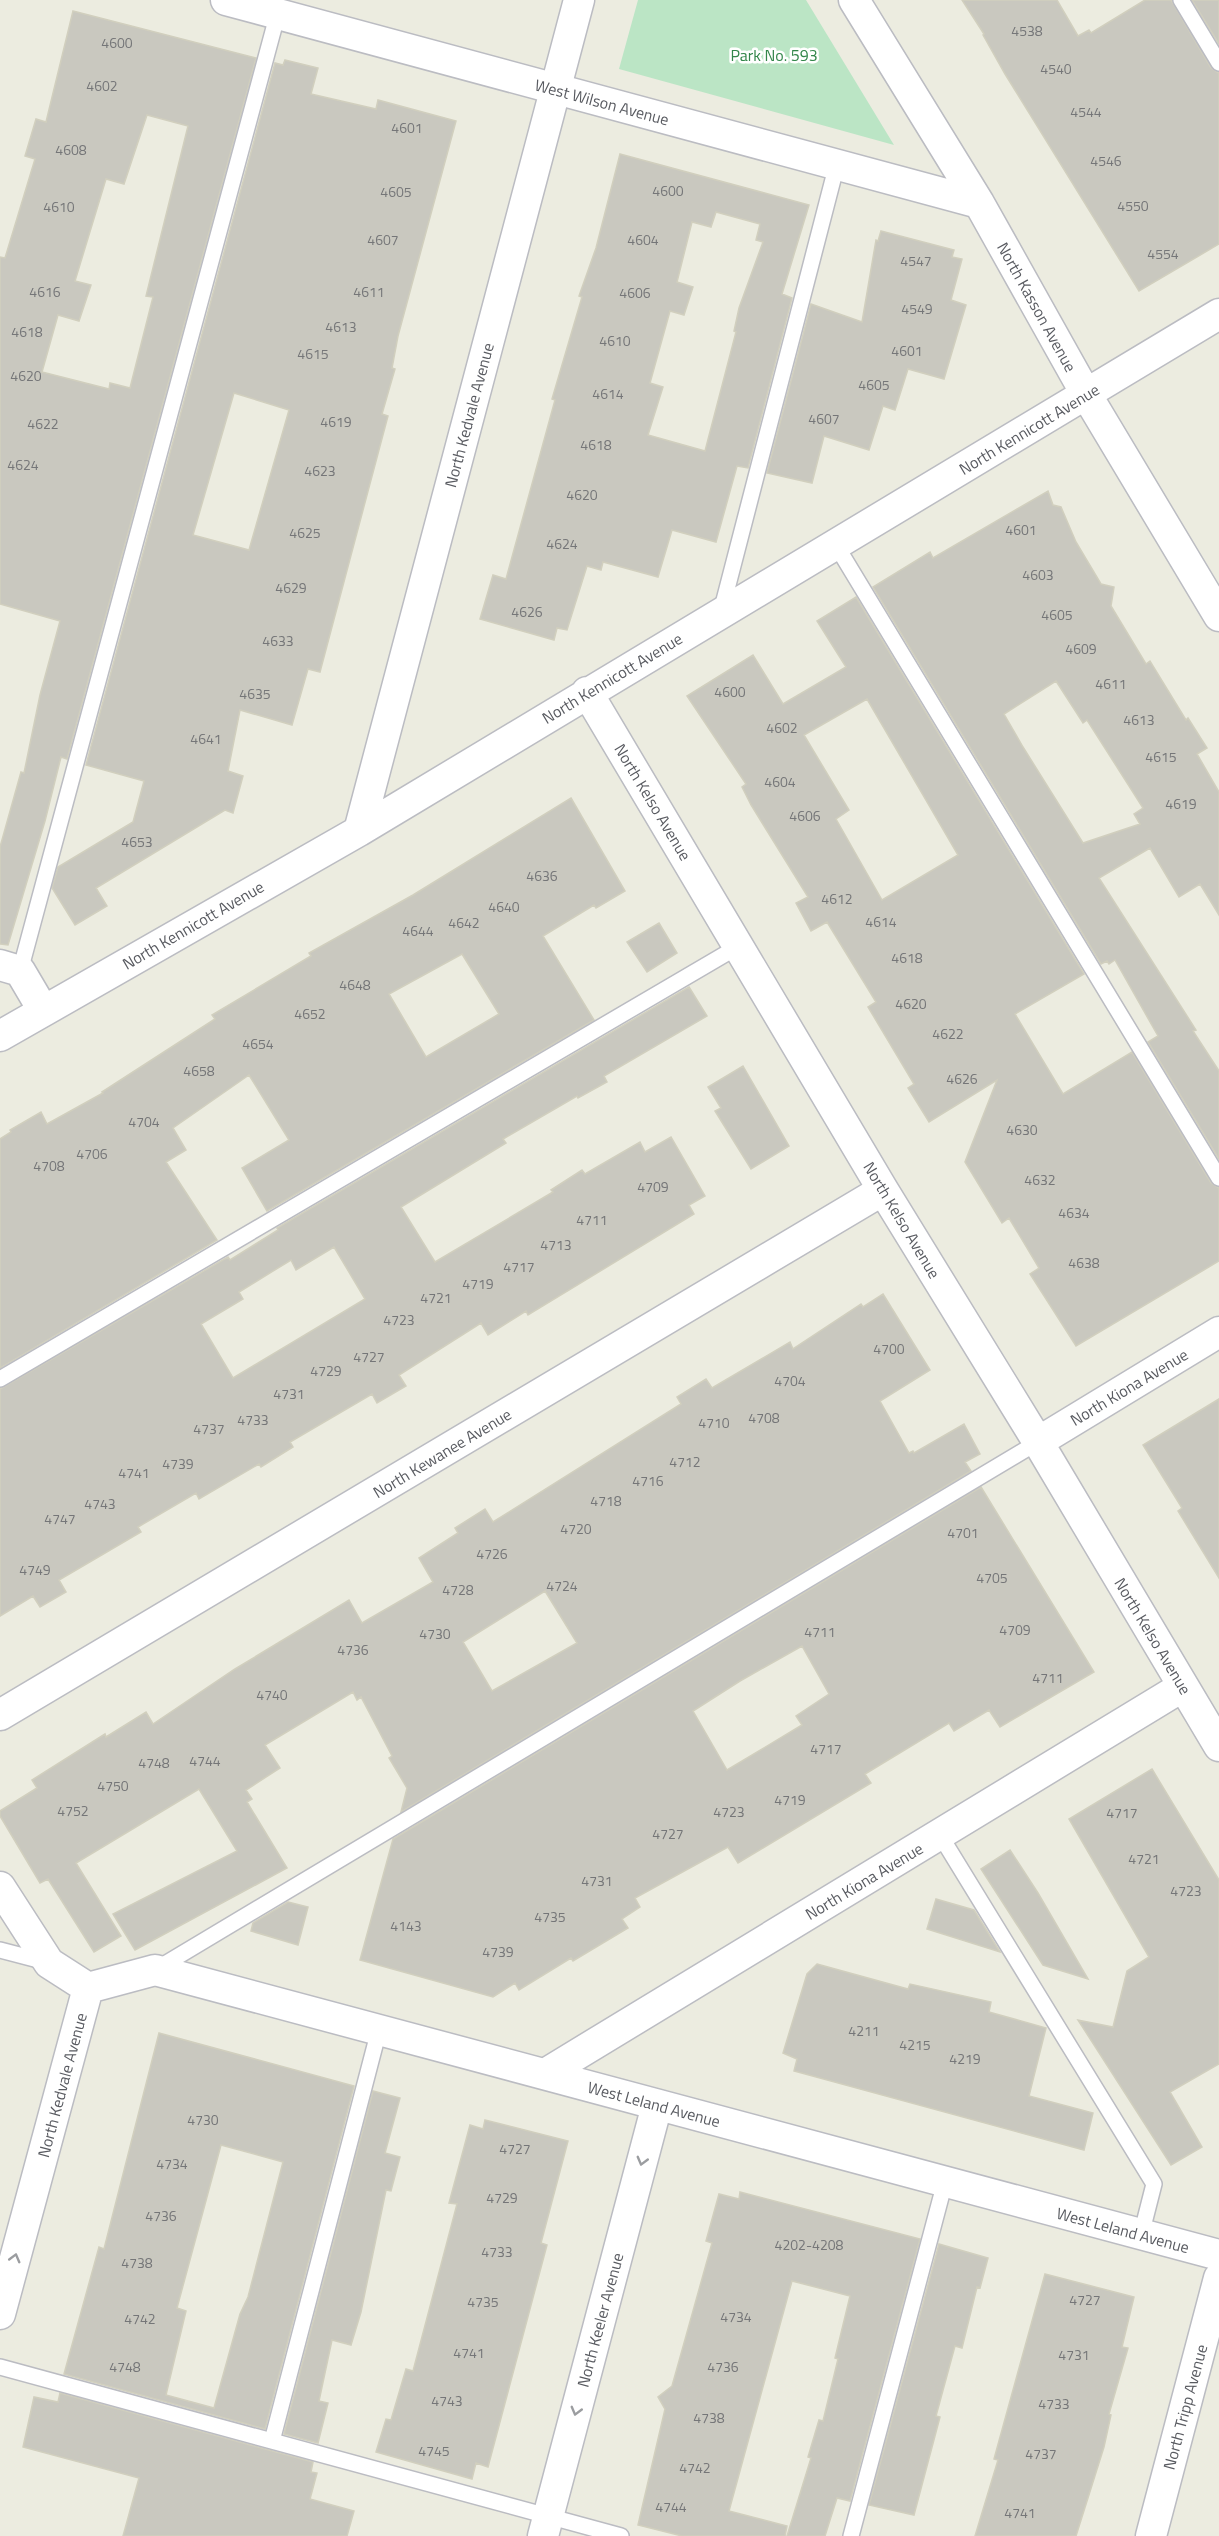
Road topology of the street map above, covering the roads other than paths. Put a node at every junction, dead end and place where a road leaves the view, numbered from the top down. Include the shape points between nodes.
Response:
1 (226, 0) edge
2 (579, 0) edge
3 (854, 0) edge
4 (1181, 0) edge
5 (279, 7) edge
6 (1219, 63) edge
7 (555, 89) junction
8 (837, 164) junction
9 (979, 203) junction
10 (1219, 314) edge
11 (1086, 394) junction
12 (836, 545) junction
13 (720, 614) junction
14 (1219, 616) edge
15 (588, 692) junction
16 (359, 831) junction
17 (739, 946) junction
18 (10, 968) edge
19 (43, 1010) junction
20 (0, 1035) edge
21 (1219, 1178) edge
22 (883, 1190) junction
23 (1219, 1332) edge
24 (0, 1379) edge
25 (1038, 1442) junction
26 (1182, 1687) junction
27 (0, 1716) edge
28 (1219, 1746) edge
29 (940, 1835) junction
30 (0, 1887) edge
31 (0, 1950) edge
32 (49, 1963) junction
33 (155, 1970) junction
34 (88, 1988) junction
35 (379, 2030) junction
36 (545, 2074) junction
37 (657, 2105) junction
38 (945, 2182) junction
39 (1141, 2235) junction
40 (1219, 2255) edge
41 (1219, 2278) edge
42 (0, 2314) edge
43 (0, 2367) edge
44 (272, 2441) junction
45 (546, 2526) edge
46 (621, 2536) edge
47 (851, 2536) edge
48 (1151, 2536) edge

1 - 5 street, West Wilson Avenue
2 - 7 street, North Kedvale Avenue
3 - 9 street, North Kasson Avenue
4 - 6 lane
5 - 7 street, West Wilson Avenue
5 - 18 lane
7 - 8 street, West Wilson Avenue
7 - 16 street, North Kedvale Avenue
8 - 9 street, West Wilson Avenue
8 - 13 lane
9 - 11 street, North Kasson Avenue
10 - 11 street, North Kennicott Avenue
11 - 12 street, North Kennicott Avenue
11 - 14 street, North Kasson Avenue
12 - 13 street, North Kennicott Avenue
12 - 21 lane
13 - 15 street, North Kennicott Avenue
15 - 16 street, North Kennicott Avenue
15 - 17 street, North Kelso Avenue
16 - 19 street, North Kennicott Avenue
17 - 22 street, North Kelso Avenue
17 - 24 lane
18 - 19 street
19 - 20 street, North Kennicott Avenue
22 - 25 street, North Kelso Avenue
22 - 27 street, North Kewanee Avenue
23 - 25 street, North Kiona Avenue
25 - 26 street, North Kelso Avenue
25 - 33 lane
26 - 28 street, North Kelso Avenue
26 - 29 street, North Kiona Avenue
29 - 36 street, North Kiona Avenue
29 - 39 lane via 1154,2184
30 - 32 street
31 - 32 lane
32 - 34 street
33 - 34 street
33 - 35 street, West Leland Avenue
42 -> 34 street, North Kedvale Avenue
35 - 36 street, West Leland Avenue
35 - 44 lane
36 - 37 street, West Leland Avenue
37 - 38 street, West Leland Avenue
37 -> 45 street, North Keeler Avenue
38 - 39 street, West Leland Avenue
38 - 47 lane
39 - 40 street, West Leland Avenue
41 - 48 street, North Tripp Avenue
43 - 44 lane
44 - 45 lane
45 - 46 lane

